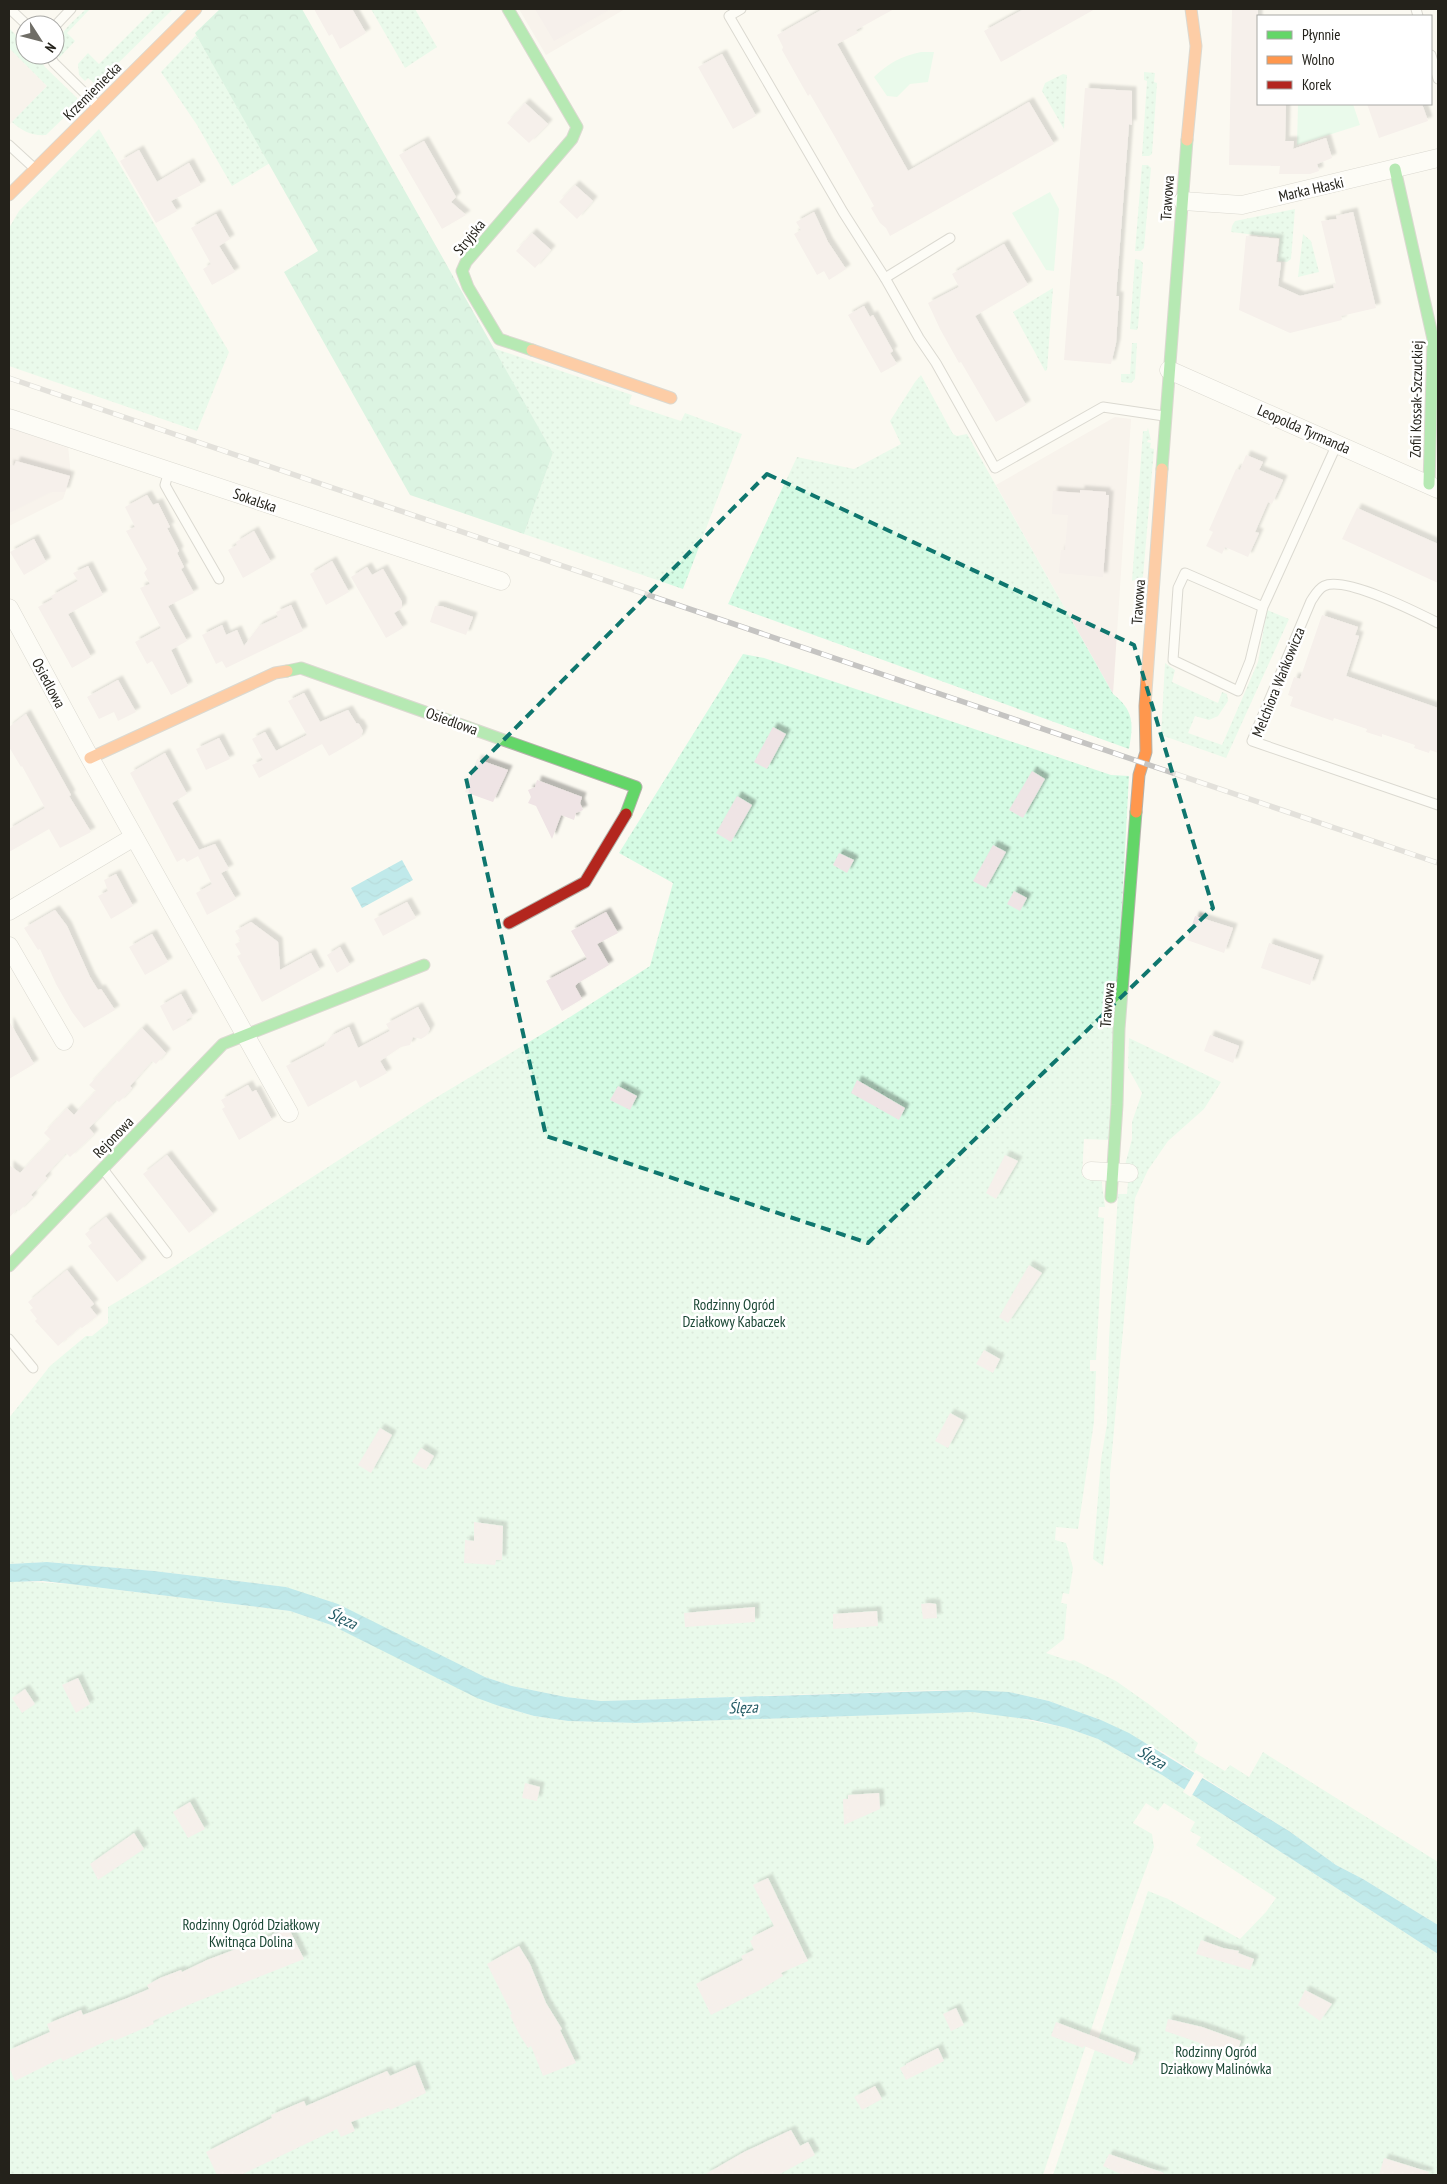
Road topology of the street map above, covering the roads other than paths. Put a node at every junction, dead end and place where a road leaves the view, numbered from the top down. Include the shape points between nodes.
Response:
1 (196, 9) edge
2 (508, 9) edge
3 (741, 9) edge
4 (1192, 9) edge
5 (1432, 58) edge
6 (56, 65) edge
7 (1438, 79) edge
8 (98, 106) junction
9 (9, 145) edge
10 (1438, 158) edge
11 (35, 169) junction
12 (1395, 169) junction
13 (9, 195) edge
14 (1183, 201) junction
15 (950, 238) dead end
16 (885, 278) junction
17 (1170, 370) junction
18 (671, 398) dead end
19 (1166, 416) junction
20 (9, 418) edge
21 (1337, 444) junction
22 (168, 471) junction
23 (1433, 486) edge
24 (219, 579) dead end
25 (501, 581) dead end
26 (1263, 607) junction
27 (9, 608) edge
28 (1438, 623) edge
29 (90, 758) junction
30 (1438, 805) edge
31 (134, 837) junction
32 (9, 912) edge
33 (509, 923) dead end
34 (9, 946) edge
35 (424, 965) dead end
36 (245, 1036) junction
37 (64, 1041) dead end
38 (289, 1113) dead end
39 (103, 1169) junction
40 (1091, 1171) dead end
41 (1121, 1173) junction
42 (1110, 1197) dead end
43 (167, 1253) dead end
44 (9, 1266) edge
45 (9, 1339) edge
46 (33, 1368) dead end

1 - 8 street, Krzemieniecka
2 - 18 street, Stryjska via 577,127 572,139 466,262 462,271 468,287 499,339
3 - 16 lane via 729,16
4 - 14 street, Trawowa via 1196,46
5 - 7 lane
6 - 8 lane
8 - 11 street, Krzemieniecka
9 - 11 lane
10 - 12 street, Marka Hłaski
11 - 13 street, Krzemieniecka
12 - 14 street, Marka Hłaski via 1242,204
12 - 23 street, Zofii Kossak-Szczuckiej via 1433,339
14 - 17 street, Trawowa
15 - 16 lane
16 - 19 lane via 996,468 1103,407
17 - 19 street, Trawowa
17 - 21 street, Leopolda Tyrmanda
19 - 41 street, Trawowa via 1145,706 1146,752 1139,775 1119,1029
20 - 22 street, Sokalska
21 - 23 street, Leopolda Tyrmanda
21 - 26 lane
22 - 24 lane via 165,479 170,494
22 - 25 street, Sokalska
26 - 26 lane via 1250,661 1238,691 1173,660 1178,588 1185,573
27 - 29 street, Osiedlowa
28 - 30 lane, Melchiora Wańkowicza via 1354,586 1324,586 1311,601 1252,741
29 - 31 street, Osiedlowa
29 - 33 street, Osiedlowa via 275,673 301,668 636,787 627,813 585,882
31 - 32 street
31 - 36 street, Osiedlowa
34 - 37 street
35 - 36 street
36 - 38 street, Osiedlowa
36 - 39 street, Rejonowa via 223,1044
39 - 43 lane
39 - 44 street, Rejonowa
40 - 41 street
41 - 42 street, Trawowa
45 - 46 lane

